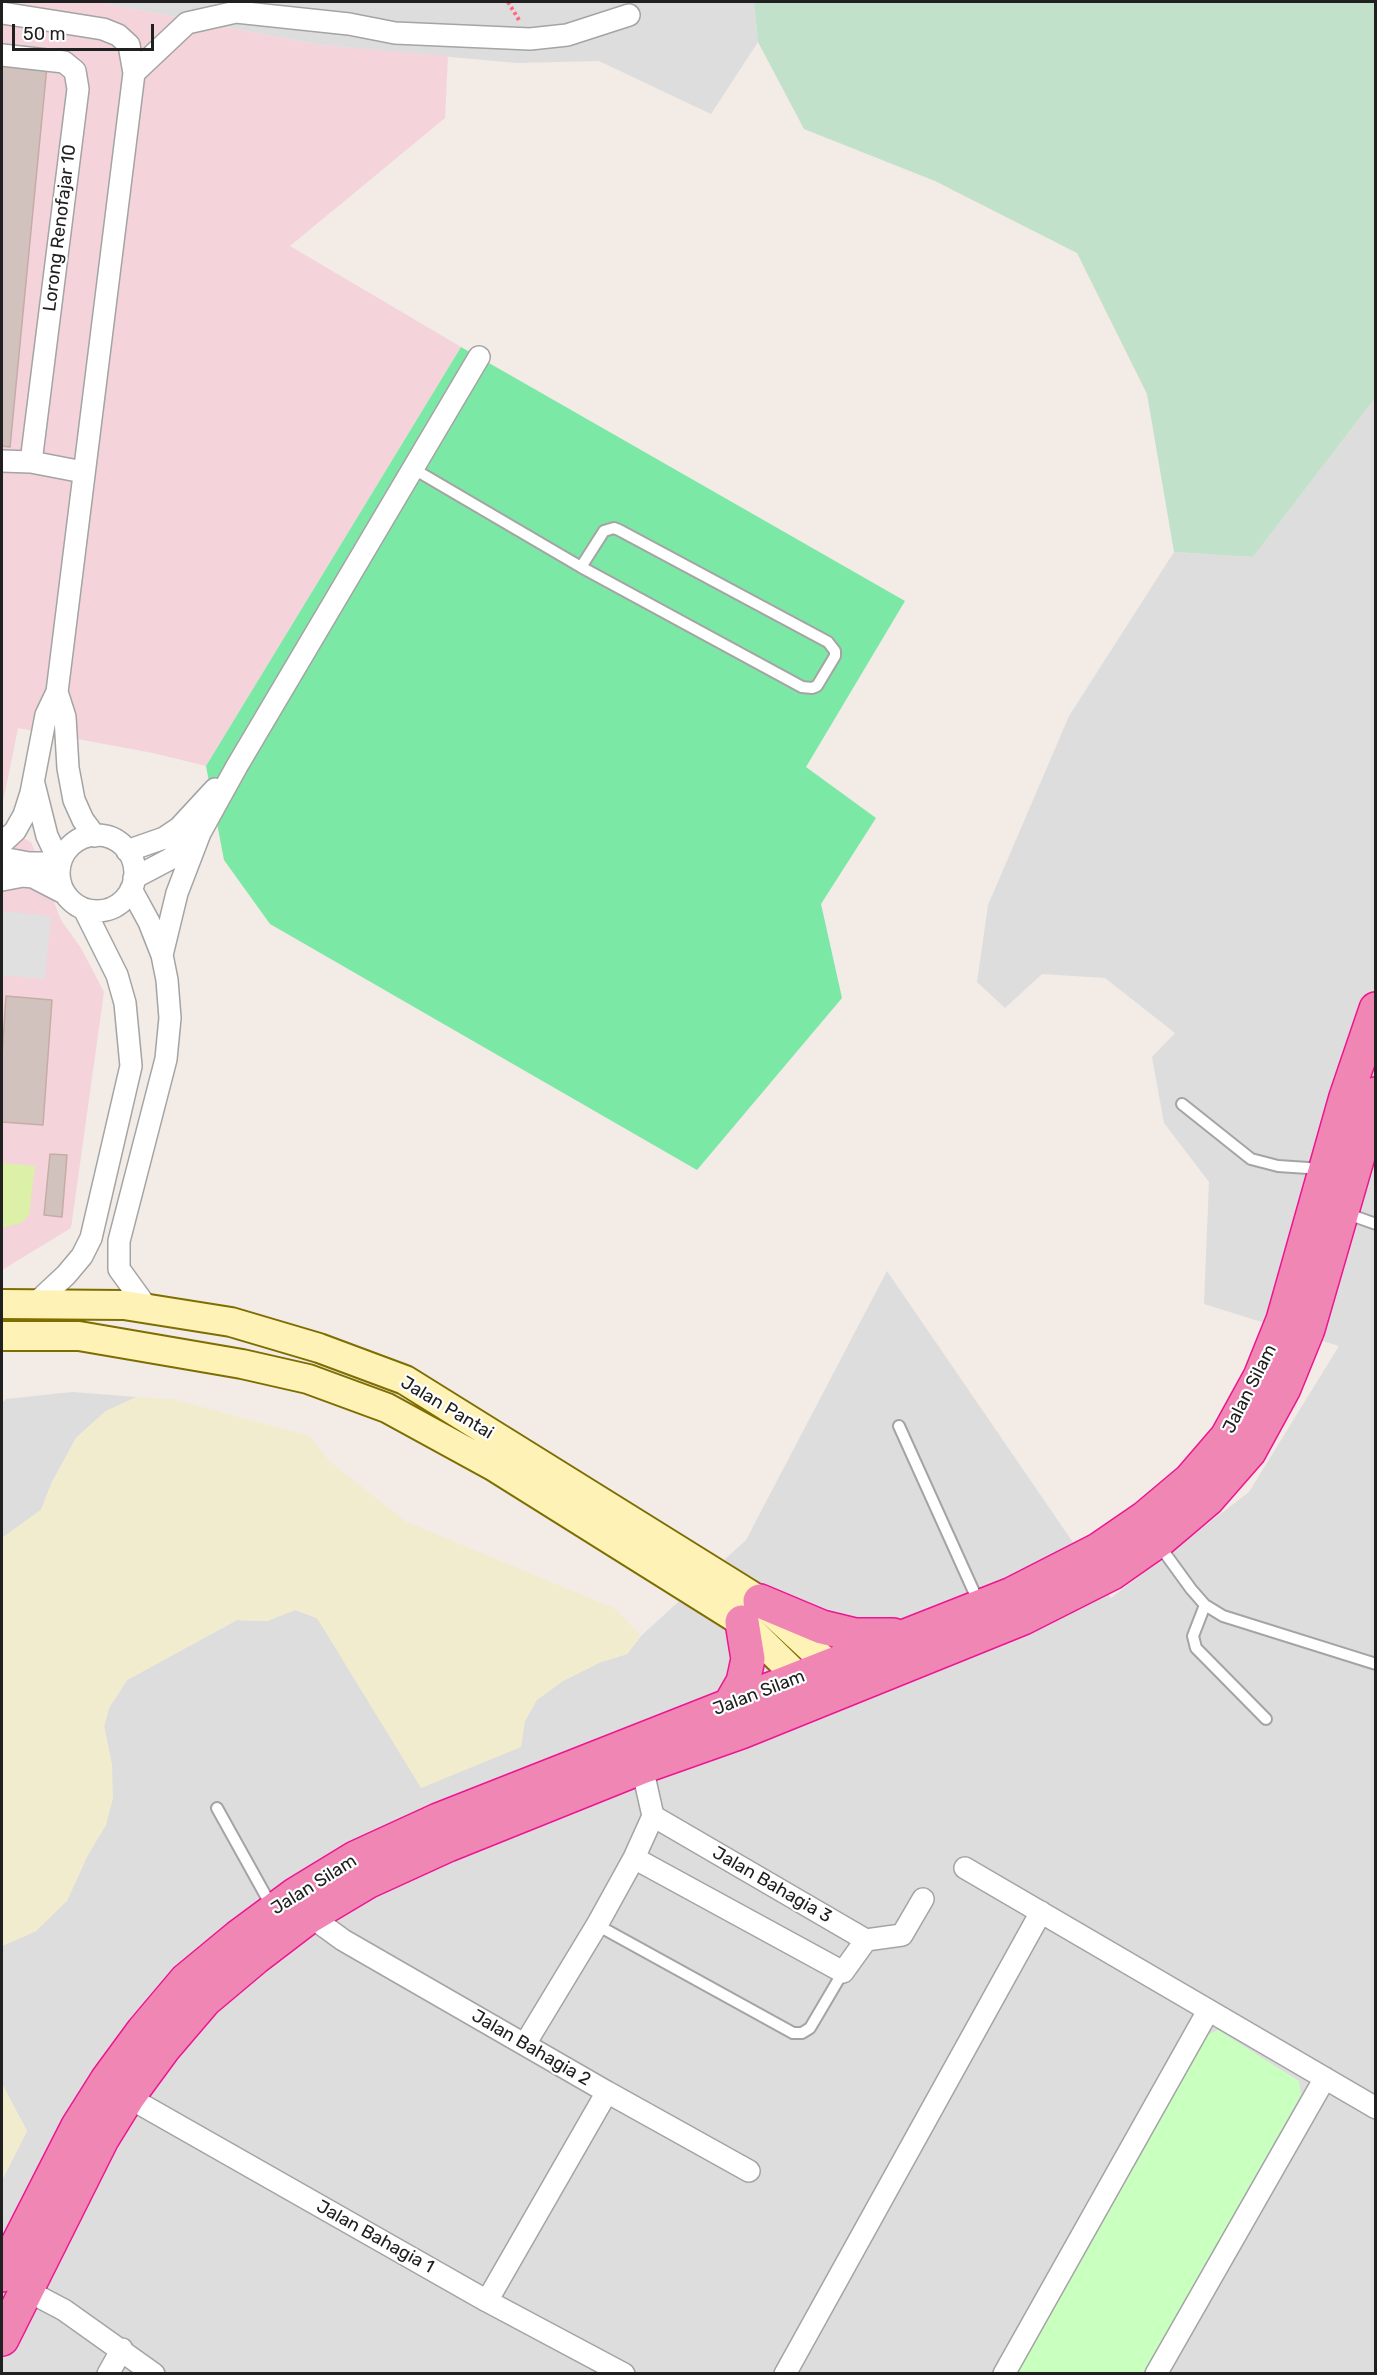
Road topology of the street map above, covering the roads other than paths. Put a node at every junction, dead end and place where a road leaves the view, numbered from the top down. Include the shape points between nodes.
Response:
1 (2, 13) edge
2 (629, 15) dead end
3 (2, 55) edge
4 (134, 73) junction
5 (479, 357) dead end
6 (2, 461) edge
7 (31, 462) junction
8 (412, 468) junction
9 (83, 472) junction
10 (581, 567) junction
11 (57, 692) junction
12 (237, 766) junction
13 (33, 781) junction
14 (200, 833) junction
15 (95, 836) junction
16 (2, 843) edge
17 (127, 851) junction
18 (2, 858) edge
19 (60, 863) junction
20 (2, 880) edge
21 (132, 884) junction
22 (64, 893) junction
23 (84, 909) junction
24 (162, 955) junction
25 (1376, 1009) edge
26 (1376, 1094) edge
27 (1182, 1104) dead end
28 (1326, 1169) junction
29 (1342, 1212) junction
30 (1376, 1224) edge
31 (2, 1304) edge
32 (35, 1304) junction
33 (148, 1309) junction
34 (2, 1336) edge
35 (899, 1426) dead end
36 (1157, 1542) junction
37 (1205, 1605) junction
38 (980, 1607) junction
39 (751, 1612) junction
40 (912, 1634) junction
41 (1376, 1664) edge
42 (837, 1678) junction
43 (806, 1691) junction
44 (731, 1704) junction
45 (1266, 1719) dead end
46 (642, 1767) junction
47 (217, 1808) dead end
48 (653, 1816) junction
49 (634, 1858) junction
50 (965, 1868) dead end
51 (924, 1899) dead end
52 (274, 1910) junction
53 (1041, 1912) junction
54 (310, 1916) junction
55 (597, 1925) junction
56 (866, 1940) junction
57 (843, 1972) junction
58 (1208, 2011) junction
59 (525, 2044) junction
60 (1325, 2078) junction
61 (607, 2092) junction
62 (128, 2097) junction
63 (1376, 2108) edge
64 (749, 2171) dead end
65 (14, 2282) edge
66 (487, 2301) junction
67 (2, 2339) edge
68 (122, 2349) junction
69 (108, 2373) edge
70 (154, 2373) edge
71 (624, 2373) edge
72 (785, 2373) edge
73 (1004, 2373) edge
74 (1156, 2373) edge

1 - 4 street via 103,29 118,35 129,45
2 - 4 street via 567,35 530,39 395,33 236,12 187,23
3 - 7 street, Lorong Renofajar 10 via 64,62 75,71 78,89
4 - 9 street
5 - 8 street
6 - 7 street
7 - 9 street
8 - 10 lane
8 - 12 street
9 - 11 street
10 - 10 lane via 802,687 817,686 835,656 828,642 614,528 604,531
11 - 13 street via 46,715
11 - 15 street via 65,717 74,800
12 - 14 street
12 - 17 street via 178,828 164,838
13 - 16 street via 24,816
13 - 19 street via 47,836
14 - 21 street
14 - 24 street via 177,893
15 - 17 street via 114,840
15 - 19 street via 73,844
17 - 21 street via 133,863
18 - 19 street
19 - 22 street
20 - 22 street via 33,877
21 - 23 street via 124,899 111,908
21 - 24 street
22 - 23 street
23 - 32 street via 117,975 125,1004 131,1066 91,1238 66,1275
24 - 33 street via 170,1018 166,1059 119,1241 119,1269
25 - 28 highway, Jalan Silam
26 - 29 highway, Jalan Silam
27 - 28 lane via 1251,1159 1278,1166
28 - 38 highway, Jalan Silam via 1283,1320 1260,1377 1227,1437 1190,1480 1146,1517 1098,1550
29 - 30 lane
29 - 36 highway, Jalan Silam via 1308,1329 1284,1388 1249,1452 1208,1499
31 - 32 street, Jalan Pantai
32 - 33 street, Jalan Pantai
33 - 39 street, Jalan Pantai via 231,1322 319,1348 405,1380
34 - 39 street, Jalan Pantai via 79,1336 242,1364 308,1379 387,1408
35 - 38 lane
36 - 37 lane
36 - 42 highway, Jalan Silam via 1112,1573 1023,1618
37 - 41 lane via 1223,1616
37 - 45 lane via 1193,1636 1196,1648
38 - 40 highway, Jalan Silam
39 - 40 highway via 855,1635
39 - 42 street, Jalan Pantai
39 - 43 street, Jalan Pantai
39 - 44 highway via 743,1682
40 - 42 highway, Jalan Silam
42 - 43 highway, Jalan Silam
43 - 44 highway, Jalan Silam
43 - 46 highway, Jalan Silam via 741,1732
44 - 52 highway, Jalan Silam via 428,1825 355,1858
46 - 48 street
46 - 54 highway, Jalan Silam via 438,1850 367,1882
47 - 52 lane
48 - 49 street
48 - 56 street, Jalan Bahagia 3
49 - 55 street
49 - 57 street
50 - 53 street
51 - 56 street via 902,1935
52 - 65 highway, Jalan Silam via 186,1980 106,2080 78,2126
53 - 58 street
53 - 72 street
54 - 59 street, Jalan Bahagia 2 via 343,1940
54 - 62 highway, Jalan Silam via 206,2000
55 - 57 lane via 793,2033 810,2028
55 - 59 street
56 - 57 street
58 - 60 street
58 - 73 street
59 - 61 street, Jalan Bahagia 2
60 - 63 street
60 - 74 street
61 - 64 street
61 - 66 street, Jalan Bahagia 2
62 - 65 highway, Jalan Silam
62 - 66 street, Jalan Bahagia 1
65 - 67 highway, Jalan Silam
65 - 68 street
66 - 71 street, Jalan Bahagia 1
68 - 69 street
68 - 70 street

